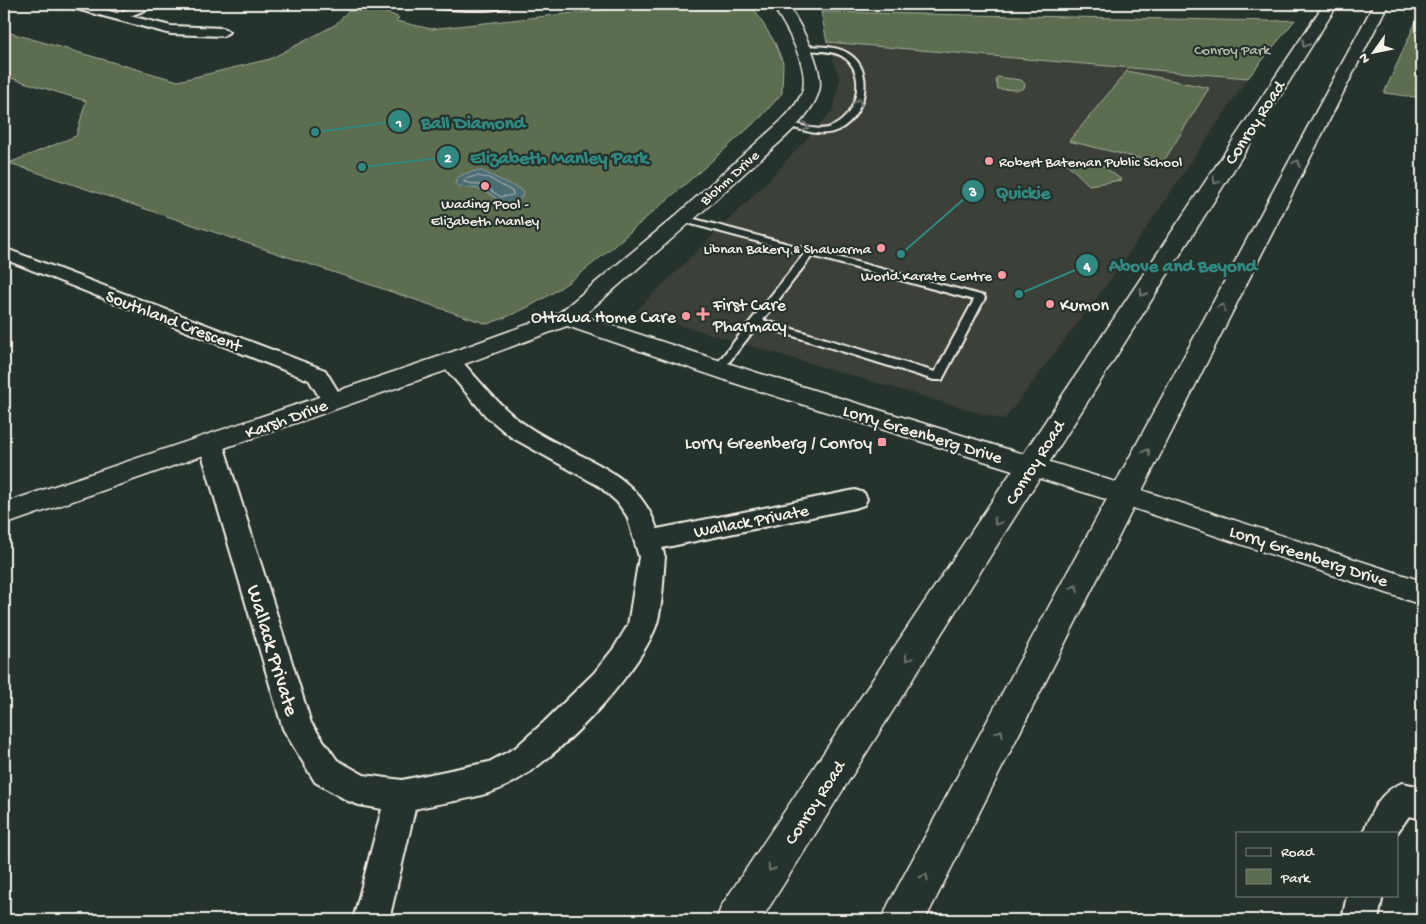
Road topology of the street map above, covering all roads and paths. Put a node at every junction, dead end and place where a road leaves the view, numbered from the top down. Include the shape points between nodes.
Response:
1 (69, 4) edge
2 (152, 4) edge
3 (422, 4) edge
4 (505, 4) edge
5 (778, 4) edge
6 (1331, 4) edge
7 (1381, 4) edge
8 (118, 16) junction
9 (223, 32) dead end
10 (803, 48) junction
11 (788, 124) junction
12 (683, 219) junction
13 (4, 253) edge
14 (810, 253) junction
15 (567, 318) junction
16 (756, 321) junction
17 (450, 362) junction
18 (718, 368) junction
19 (333, 401) junction
20 (211, 444) junction
21 (1031, 466) junction
22 (1125, 495) junction
23 (855, 499) dead end
24 (4, 514) edge
25 (647, 541) junction
26 (1422, 592) edge
27 (402, 796) junction
28 (1422, 803) edge
29 (1380, 832) edge
30 (1365, 896) edge
31 (371, 920) edge
32 (737, 920) edge
33 (903, 920) edge
34 (1360, 920) edge

1 - 8 street
2 - 8 street
3 - 4 street via 484,7
5 - 10 main road, Blohm Drive
6 -> 21 main road, Conroy Road
22 -> 7 main road
8 - 9 street via 171,30
10 - 11 main road, Blohm Drive via 812,78 811,91 805,104
11 -> 10 lane via 824,132 847,121 859,105 862,80 852,60 842,53
11 - 12 main road, Blohm Drive
12 - 14 lane
12 - 15 main road, Blohm Drive
13 - 19 street, Southland Crescent via 317,375
14 - 16 lane
14 - 16 lane via 980,298 938,377
15 - 17 main road, Karsh Drive
15 - 18 main road, Lorry Greenberg Drive
16 - 18 lane
17 - 19 main road, Karsh Drive
17 - 25 street, Wallack Private via 519,432 608,480 626,496 639,513
18 - 21 main road, Lorry Greenberg Drive
19 - 20 main road, Karsh Drive
20 - 24 main road, Karsh Drive
20 - 27 street, Wallack Private via 298,729 326,771 359,790
21 - 22 main road, Lorry Greenberg Drive
21 -> 32 main road, Conroy Road
22 - 26 main road, Lorry Greenberg Drive
33 -> 22 main road
23 - 25 street, Wallack Private
25 - 27 street, Wallack Private via 652,557 642,628 604,682 526,758 494,776
27 - 31 street
28 - 29 street via 1402,799 1389,814
30 - 34 street

